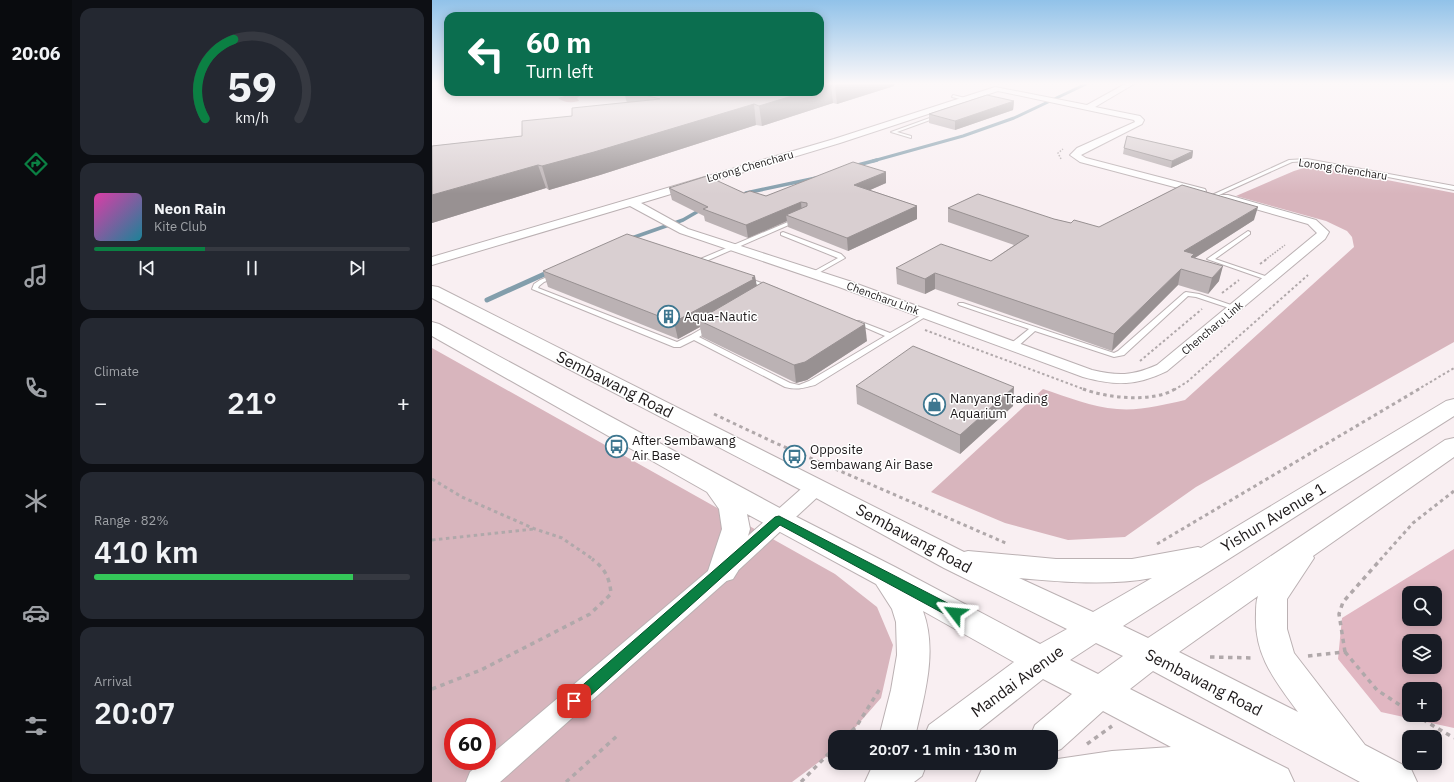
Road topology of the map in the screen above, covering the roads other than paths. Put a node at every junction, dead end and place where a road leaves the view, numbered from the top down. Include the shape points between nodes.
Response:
1 (906, 120) edge
2 (928, 120) edge
3 (1139, 120) edge
4 (909, 138) dead end
5 (1454, 188) edge
6 (1215, 195) junction
7 (630, 201) junction
8 (805, 217) edge
9 (1248, 233) dead end
10 (783, 234) dead end
11 (734, 248) junction
12 (432, 260) edge
13 (700, 262) junction
14 (813, 274) junction
15 (1269, 279) junction
16 (432, 291) edge
17 (961, 304) dead end
18 (1235, 308) junction
19 (927, 314) junction
20 (847, 318) edge
21 (432, 328) edge
22 (1035, 328) junction
23 (890, 336) junction
24 (694, 337) junction
25 (1012, 347) junction
26 (1454, 406) edge
27 (1454, 446) edge
28 (716, 485) junction
29 (816, 487) junction
30 (779, 520) junction
31 (1309, 546) junction
32 (1209, 556) junction
33 (954, 560) junction
34 (723, 571) junction
35 (885, 575) junction
36 (1093, 628) junction
37 (1151, 655) junction
38 (1041, 661) junction
39 (1101, 692) junction
40 (899, 730) edge
41 (951, 730) edge
42 (1056, 730) edge
43 (1354, 759) junction
44 (1010, 770) edge
45 (1269, 779) edge
46 (480, 782) edge
47 (995, 782) edge
48 (1031, 782) edge
49 (1398, 782) edge

1 - 7 street, Lorong Chencharu
2 - 4 lane via 893,132
3 - 6 street, Chencharu Link via 1080,150 1075,155 1078,158
5 - 6 lane, Lorong Chencharu via 1297,160
6 - 15 street, Chencharu Link via 1296,216 1312,222 1323,232 1321,237
7 - 11 street, Chencharu Link via 679,229
7 - 12 street, Lorong Chencharu
8 - 11 lane
9 - 15 lane via 1210,259
10 - 14 lane via 842,258
11 - 13 lane
11 - 14 street, Chencharu Link
13 - 24 lane via 775,289
13 - 24 lane via 635,243 542,281 534,287 538,291 672,344 679,345
14 - 19 street, Chencharu Link
15 - 18 street, Chencharu Link
16 - 29 main road, Sembawang Road
17 - 22 lane
18 - 22 lane via 1186,294 1117,354 1106,353
18 - 25 street, Chencharu Link via 1162,368 1141,378 1124,380 1088,374
19 - 23 lane
19 - 25 street, Chencharu Link
20 - 23 lane
21 - 28 main road
22 - 25 lane
23 - 24 lane via 799,387 788,385
26 - 32 main road, Yishun Avenue 1
27 - 31 main road
28 - 30 main road
28 - 34 main road via 732,508 736,528
29 - 30 street
29 - 33 main road, Sembawang Road
30 - 34 street
30 - 35 main road
31 - 37 main road
31 - 43 main road via 1272,597 1271,628 1279,659
32 - 33 main road via 1132,570 1056,570
32 - 36 main road, Yishun Avenue 1
33 - 36 main road, Sembawang Road
34 - 46 street
35 - 38 main road
35 - 40 main road via 908,609 914,639 909,686
36 - 37 main road, Sembawang Road
36 - 38 main road, Mandai Avenue
37 - 39 main road
37 - 43 main road, Sembawang Road
38 - 39 main road
38 - 41 main road, Mandai Avenue
39 - 42 main road
39 - 45 main road
43 - 49 main road, Sembawang Road
44 - 47 main road
45 - 48 main road via 1172,765 1112,769

